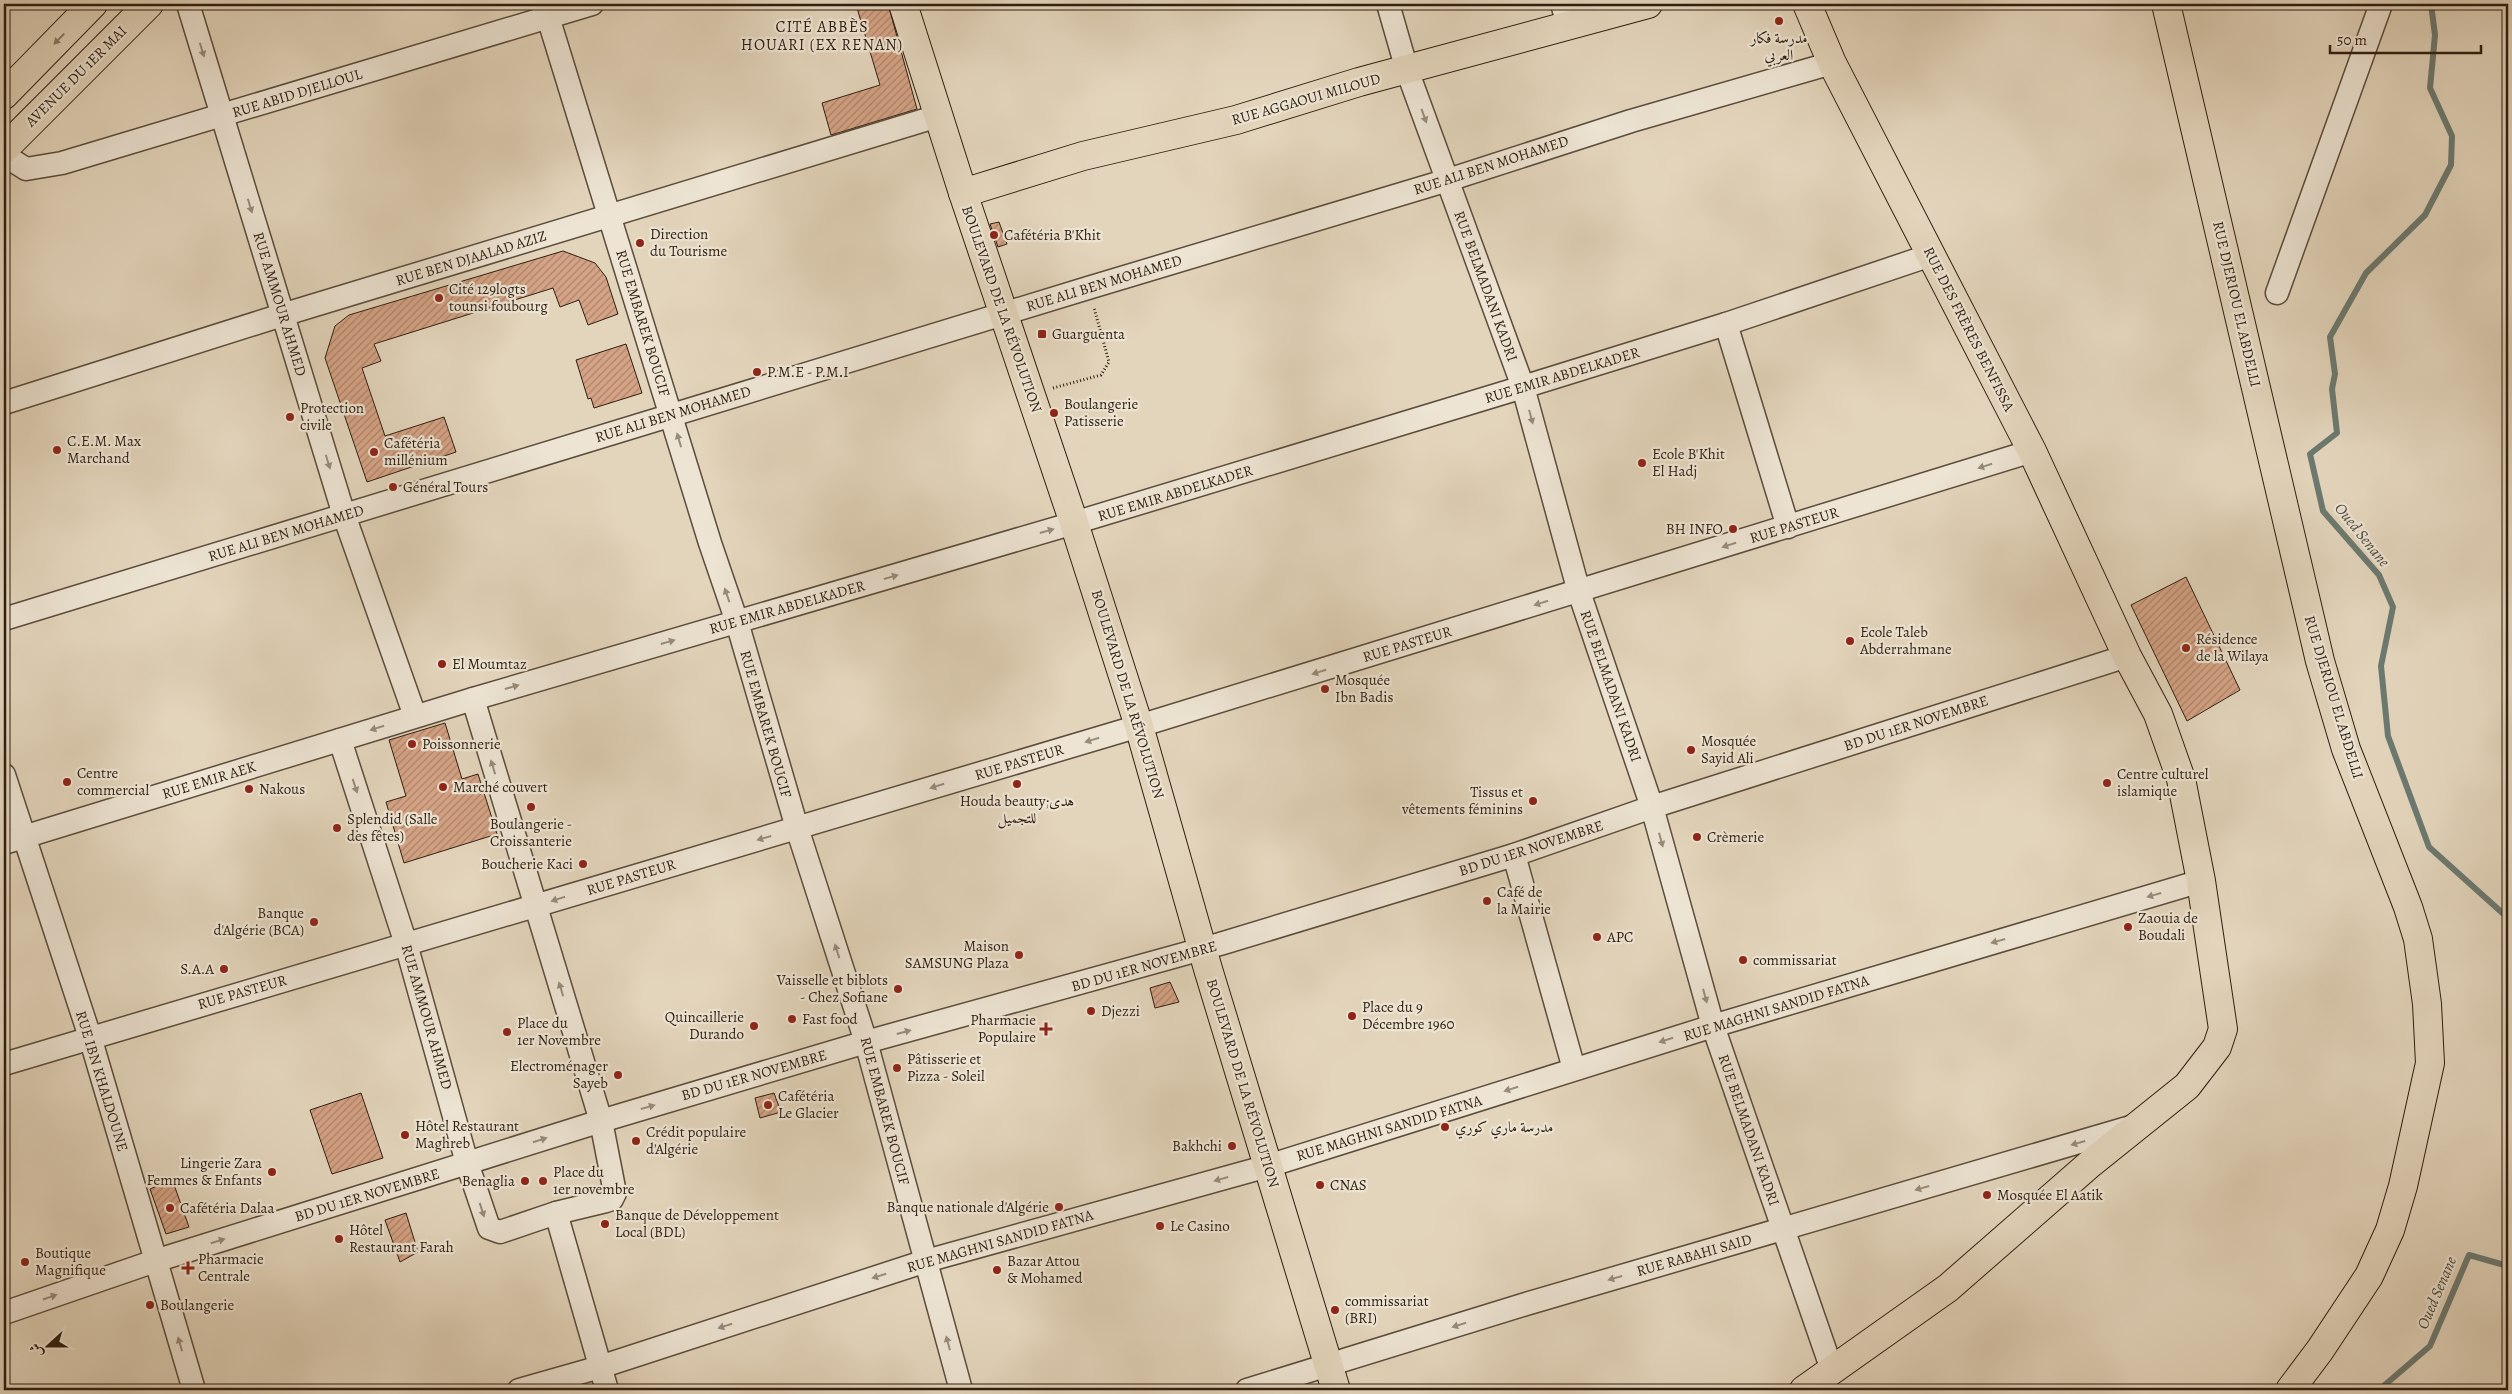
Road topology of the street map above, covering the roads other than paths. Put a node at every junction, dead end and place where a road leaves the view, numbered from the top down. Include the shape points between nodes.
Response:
1 (93, 4) edge
2 (149, 4) edge
3 (188, 4) edge
4 (592, 4) edge
5 (903, 4) edge
6 (1388, 4) edge
7 (1648, 4) edge
8 (1806, 4) edge
9 (2166, 4) edge
10 (2381, 4) edge
11 (546, 11) edge
12 (1565, 14) edge
13 (1832, 63) junction
14 (1407, 70) junction
15 (4, 95) edge
16 (223, 115) junction
17 (938, 116) junction
18 (4, 149) edge
19 (4, 155) edge
20 (1448, 180) junction
21 (963, 193) junction
22 (609, 216) junction
23 (1931, 255) junction
24 (2277, 292) dead end
25 (1004, 313) junction
26 (282, 315) junction
27 (1726, 324) junction
28 (1523, 387) junction
29 (4, 403) edge
30 (672, 414) junction
31 (2032, 451) junction
32 (344, 515) junction
33 (1074, 524) junction
34 (1788, 527) junction
35 (1579, 592) junction
36 (4, 619) edge
37 (736, 622) junction
38 (2128, 656) junction
39 (473, 699) junction
40 (415, 716) junction
41 (1139, 726) junction
42 (340, 740) junction
43 (4, 774) edge
44 (1652, 807) junction
45 (797, 828) junction
46 (13, 840) edge
47 (1514, 855) junction
48 (2200, 881) junction
49 (535, 907) junction
50 (406, 944) junction
51 (1211, 947) junction
52 (1713, 1026) junction
53 (90, 1037) junction
54 (866, 1042) junction
55 (4, 1064) edge
56 (1574, 1069) junction
57 (601, 1120) junction
58 (2142, 1124) junction
59 (467, 1164) junction
60 (1268, 1166) junction
61 (556, 1214) junction
62 (1784, 1228) junction
63 (155, 1261) junction
64 (926, 1261) junction
65 (4, 1312) edge
66 (600, 1367) junction
67 (1832, 1370) junction
68 (1331, 1378) edge
69 (194, 1390) edge
70 (520, 1390) edge
71 (607, 1390) edge
72 (961, 1390) edge
73 (1247, 1390) edge
74 (1804, 1390) edge
75 (2290, 1390) edge

1 -> 15 main road
2 - 18 main road, AVENUE DU 1ER MAI
3 -> 16 street, RUE AMMOUR AHMED
4 - 11 street, RUE ABID DJELLOUL
5 - 17 main road, BOULEVARD DE LA RÉVOLUTION
6 - 14 street, RUE BELMADANI KADRI
7 - 12 main road, RUE AGGAOUI MILOUD
8 - 13 main road, RUE DES FRÈRES BENFISSA
9 - 75 main road, RUE DJERIOU EL ABDELLI via 2320,661 2346,749 2418,939 2427,1004 2430,1063 2390,1230 2369,1276
10 - 24 street
11 - 16 street, RUE ABID DJELLOUL
11 - 22 street, RUE EMBAREK BOUCIF
12 - 14 main road, RUE AGGAOUI MILOUD
13 - 20 street, RUE ALI BEN MOHAMED via 1631,121
13 - 23 main road, RUE DES FRÈRES BENFISSA
14 -> 20 street, RUE BELMADANI KADRI
14 - 21 main road, RUE AGGAOUI MILOUD via 1236,120 1083,156
16 - 19 street, RUE ABID DJELLOUL via 39,168 26,168
16 -> 26 street, RUE AMMOUR AHMED
17 - 21 main road, BOULEVARD DE LA RÉVOLUTION
17 - 22 street, RUE BEN DJAALAD AZIZ
20 - 25 street, RUE ALI BEN MOHAMED
20 - 28 street, RUE BELMADANI KADRI
21 - 25 main road, BOULEVARD DE LA RÉVOLUTION
22 - 26 street, RUE BEN DJAALAD AZIZ
22 - 30 street, RUE EMBAREK BOUCIF
23 - 27 street, RUE EMIR ABDELKADER
23 - 31 main road, RUE DES FRÈRES BENFISSA
25 - 30 street, RUE ALI BEN MOHAMED
25 - 33 main road, BOULEVARD DE LA RÉVOLUTION
26 - 29 street, RUE BEN DJAALAD AZIZ
26 -> 32 street, RUE AMMOUR AHMED
27 - 28 street, RUE EMIR ABDELKADER
27 - 34 street
28 - 33 street, RUE EMIR ABDELKADER
28 -> 35 street, RUE BELMADANI KADRI
30 - 32 street, RUE ALI BEN MOHAMED
37 -> 30 street, RUE EMBAREK BOUCIF
31 -> 34 street, RUE PASTEUR
31 - 38 main road, RUE DES FRÈRES BENFISSA
32 - 36 street, RUE ALI BEN MOHAMED
32 - 40 street, RUE AMMOUR AHMED
37 -> 33 street, RUE EMIR ABDELKADER
33 - 41 main road, BOULEVARD DE LA RÉVOLUTION
34 -> 35 street, RUE PASTEUR
35 -> 41 street, RUE PASTEUR
35 - 44 street, RUE BELMADANI KADRI
39 -> 37 street, RUE EMIR ABDELKADER
37 - 45 street, RUE EMBAREK BOUCIF
38 - 44 street, BD DU 1ER NOVEMBRE
38 - 48 main road, RUE DES FRÈRES BENFISSA via 2158,714 2181,779
39 - 40 street, RUE EMIR ABDELKADER
49 -> 39 street, RUE AMMOUR AHMED
40 -> 42 street, RUE EMIR AEK
41 -> 45 street, RUE PASTEUR
41 - 51 main road, BOULEVARD DE LA RÉVOLUTION
42 - 46 street, RUE EMIR AEK
42 -> 50 street, RUE AMMOUR AHMED
43 - 46 street, RUE IBN KHALDOUNE
44 - 47 street, BD DU 1ER NOVEMBRE
44 -> 52 street, RUE BELMADANI KADRI
45 -> 49 street, RUE PASTEUR
54 -> 45 street, RUE EMBAREK BOUCIF
46 - 53 street, RUE IBN KHALDOUNE
47 - 51 street, BD DU 1ER NOVEMBRE
47 - 56 street
48 -> 52 street, RUE MAGHNI SANDID FATNA
48 - 58 main road, RUE DES FRÈRES BENFISSA via 2223,1029 2217,1047 2187,1086
49 - 50 street, RUE PASTEUR
57 -> 49 street, RUE AMMOUR AHMED
50 - 53 street, RUE PASTEUR
50 - 59 street, RUE AMMOUR AHMED
54 -> 51 street, BD DU 1ER NOVEMBRE
51 - 60 main road, BOULEVARD DE LA RÉVOLUTION
52 -> 56 street, RUE MAGHNI SANDID FATNA
52 - 62 street, RUE BELMADANI KADRI
53 - 55 street, RUE PASTEUR
53 - 63 street, RUE IBN KHALDOUNE
57 -> 54 street, BD DU 1ER NOVEMBRE
54 - 64 street, RUE EMBAREK BOUCIF
56 -> 60 street, RUE MAGHNI SANDID FATNA
59 -> 57 street, BD DU 1ER NOVEMBRE
57 - 61 street, RUE AMMOUR AHMED via 615,1187 614,1196
58 -> 62 street, RUE RABAHI SAID
58 - 67 main road, RUE DES FRÈRES BENFISSA via 2090,1163 1948,1288
59 -> 61 street, RUE AMMOUR AHMED via 489,1228 493,1231 500,1232
63 -> 59 street, BD DU 1ER NOVEMBRE
60 -> 64 street, RUE MAGHNI SANDID FATNA
60 - 68 main road, BOULEVARD DE LA RÉVOLUTION
61 - 66 street
62 - 67 street, RUE BELMADANI KADRI
62 -> 68 street, RUE RABAHI SAID via 1526,1304
65 -> 63 street, BD DU 1ER NOVEMBRE
69 -> 63 street, RUE IBN KHALDOUNE
64 -> 66 street, RUE MAGHNI SANDID FATNA
72 -> 64 street, RUE EMBAREK BOUCIF
66 - 70 street, RUE MAGHNI SANDID FATNA
66 - 71 street
67 - 74 main road, RUE DES FRÈRES BENFISSA
68 - 73 street, RUE RABAHI SAID

